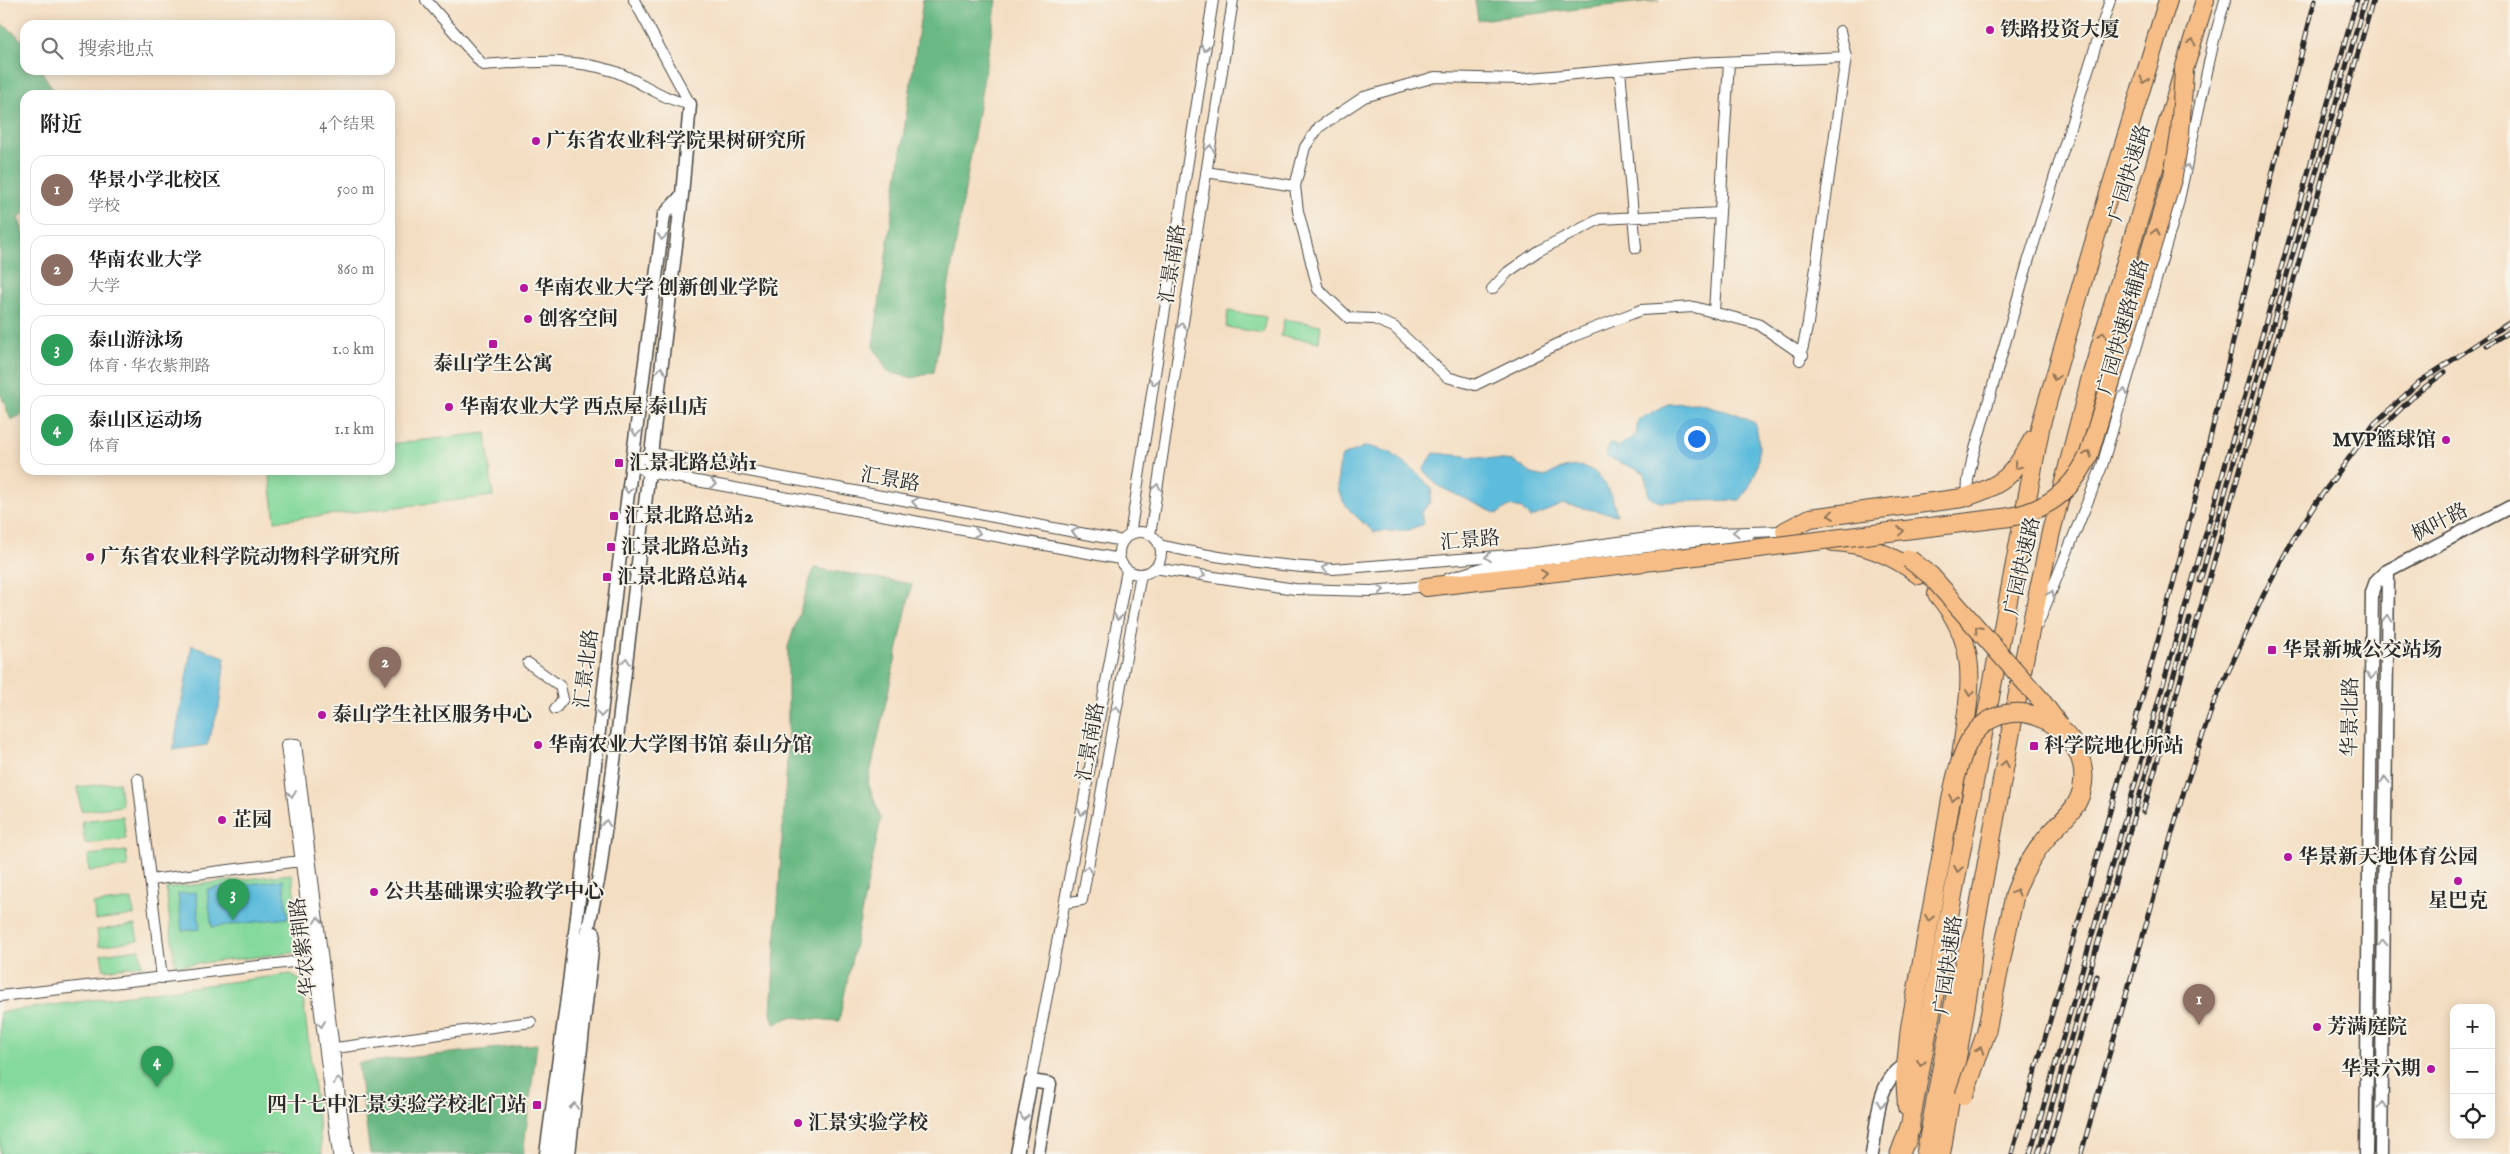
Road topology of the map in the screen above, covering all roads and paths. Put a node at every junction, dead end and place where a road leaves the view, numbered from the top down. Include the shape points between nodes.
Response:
1 (426, 0) edge
2 (634, 0) edge
3 (1213, 0) edge
4 (1233, 0) edge
5 (2110, 0) edge
6 (2168, 0) edge
7 (2205, 0) edge
8 (2225, 0) edge
9 (1840, 31) dead end
10 (1846, 57) junction
11 (1729, 62) junction
12 (1620, 70) junction
13 (2184, 70) junction
14 (690, 104) junction
15 (1206, 172) junction
16 (1295, 186) junction
17 (682, 195) junction
18 (1720, 213) junction
19 (1631, 217) junction
20 (1636, 248) dead end
21 (1492, 289) dead end
22 (1714, 312) junction
23 (2041, 424) junction
24 (651, 454) junction
25 (632, 464) junction
26 (648, 472) junction
27 (1967, 497) junction
28 (2510, 507) edge
29 (1150, 535) junction
30 (1126, 538) junction
31 (1786, 538) junction
32 (1159, 545) junction
33 (1120, 559) junction
34 (1906, 561) junction
35 (1154, 568) junction
36 (1127, 570) junction
37 (2388, 571) junction
38 (1141, 574) junction
39 (1426, 587) junction
40 (2025, 655) junction
41 (528, 663) dead end
42 (555, 710) dead end
43 (2065, 733) junction
44 (291, 744) dead end
45 (1960, 761) junction
46 (138, 779) dead end
47 (306, 860) junction
48 (600, 871) junction
49 (150, 880) junction
50 (1065, 903) junction
51 (1974, 932) junction
52 (575, 934) junction
53 (318, 960) junction
54 (162, 978) junction
55 (0, 996) edge
56 (531, 1022) dead end
57 (329, 1049) junction
58 (1905, 1065) junction
59 (1031, 1081) junction
60 (560, 1089) junction
61 (1910, 1126) junction
62 (342, 1150) edge
63 (537, 1154) edge
64 (546, 1154) edge
65 (557, 1154) edge
66 (569, 1154) edge
67 (1017, 1154) edge
68 (1038, 1154) edge
69 (1872, 1154) edge
70 (1900, 1154) edge
71 (1905, 1154) edge
72 (1926, 1154) edge
73 (1941, 1154) edge
74 (2366, 1154) edge
75 (2381, 1154) edge

1 - 14 street via 483,65 556,60 586,64 640,82 674,102
2 - 14 street
3 -> 30 street, 汇景南路
15 -> 4 street, 汇景南路
5 - 27 street via 2025,273 1970,466
6 -> 23 highway, 广园快速路
13 -> 7 highway, 广园快速路
40 -> 8 street, 广园快速路辅路 via 2102,466 2178,204
9 - 10 street
10 - 11 street
10 - 22 street via 1801,357 1758,324
11 - 12 street
11 - 18 street
12 - 16 street via 1520,80 1435,77 1364,96 1319,126 1305,147
12 - 19 street
39 -> 13 highway, bridge via 2010,517 2033,511 2054,500 2077,477 2088,454 2174,171
40 -> 13 highway, 广园快速路, bridge via 2041,573 2091,377
14 - 17 street, 汇景北路
15 - 16 street
29 -> 15 street, 汇景南路
16 - 22 street via 1298,211 1318,289 1349,318 1374,319 1394,327 1447,377 1475,385 1574,336 1641,310 1694,307
24 -> 17 street, 汇景北路
17 -> 25 street, 汇景北路 via 664,215
18 - 19 street
18 - 22 street
19 - 20 street
19 - 21 street via 1600,219 1547,246 1508,272
23 -> 27 highway via 2011,474 1998,486
23 -> 61 highway, 广园快速路
24 - 25 street
24 - 26 street, 汇景北路
30 -> 24 street, 汇景路
25 - 26 street, 汇景路
25 -> 52 street, 汇景北路
26 -> 33 street, 汇景路
48 -> 26 street, 汇景北路
27 -> 31 highway via 1810,518
28 - 37 street, 枫叶路
29 - 30 street via 1143,532
29 - 32 street
30 - 33 street via 1119,553
31 -> 32 street, 汇景路 via 1679,534 1536,553 1333,569 1232,559
31 - 34 highway via 1830,535 1863,539 1886,546
31 - 39 street via 1705,540 1486,567
32 - 35 street via 1160,557
33 - 36 street
43 -> 34 highway, bridge via 2040,699 1930,575
34 -> 45 highway, bridge via 1941,598 1965,639 1971,685
35 - 38 street
35 -> 39 street via 1295,589 1370,591
36 - 38 street
36 -> 50 street, 汇景南路
37 -> 74 street, 华景北路 via 2374,585 2372,610
75 -> 37 street, 华景北路
50 -> 38 street, 汇景南路 via 1082,900
51 -> 40 highway, 广园快速路
41 - 42 street via 560,686 563,699
43 - 45 highway, bridge via 2034,715 2004,716 1978,730
73 -> 43 highway, bridge via 1986,1033 2021,876 2050,834 2073,809 2082,789 2080,756
44 - 47 street, 华农紫荆路
45 -> 58 highway, bridge
46 - 49 street
47 - 49 street
47 - 53 street, 华农紫荆路
48 - 60 street, 汇景北路
66 -> 48 street
49 - 54 street
50 - 59 street, 汇景南路
51 - 72 highway via 1958,984
51 - 73 highway, 广园快速路
52 - 60 street, 汇景北路
52 - 63 street via 560,995
53 - 54 street
53 - 57 street, 华农紫荆路
54 - 55 street
56 - 57 street
57 - 62 street, 华农紫荆路
58 - 61 highway
58 -> 69 street via 1894,1072 1884,1088
59 -> 67 street, 汇景南路
59 - 68 street via 1050,1084
60 - 64 street, 汇景北路
60 - 65 street, 汇景北路
61 - 70 highway
61 - 71 highway, 广园快速路

